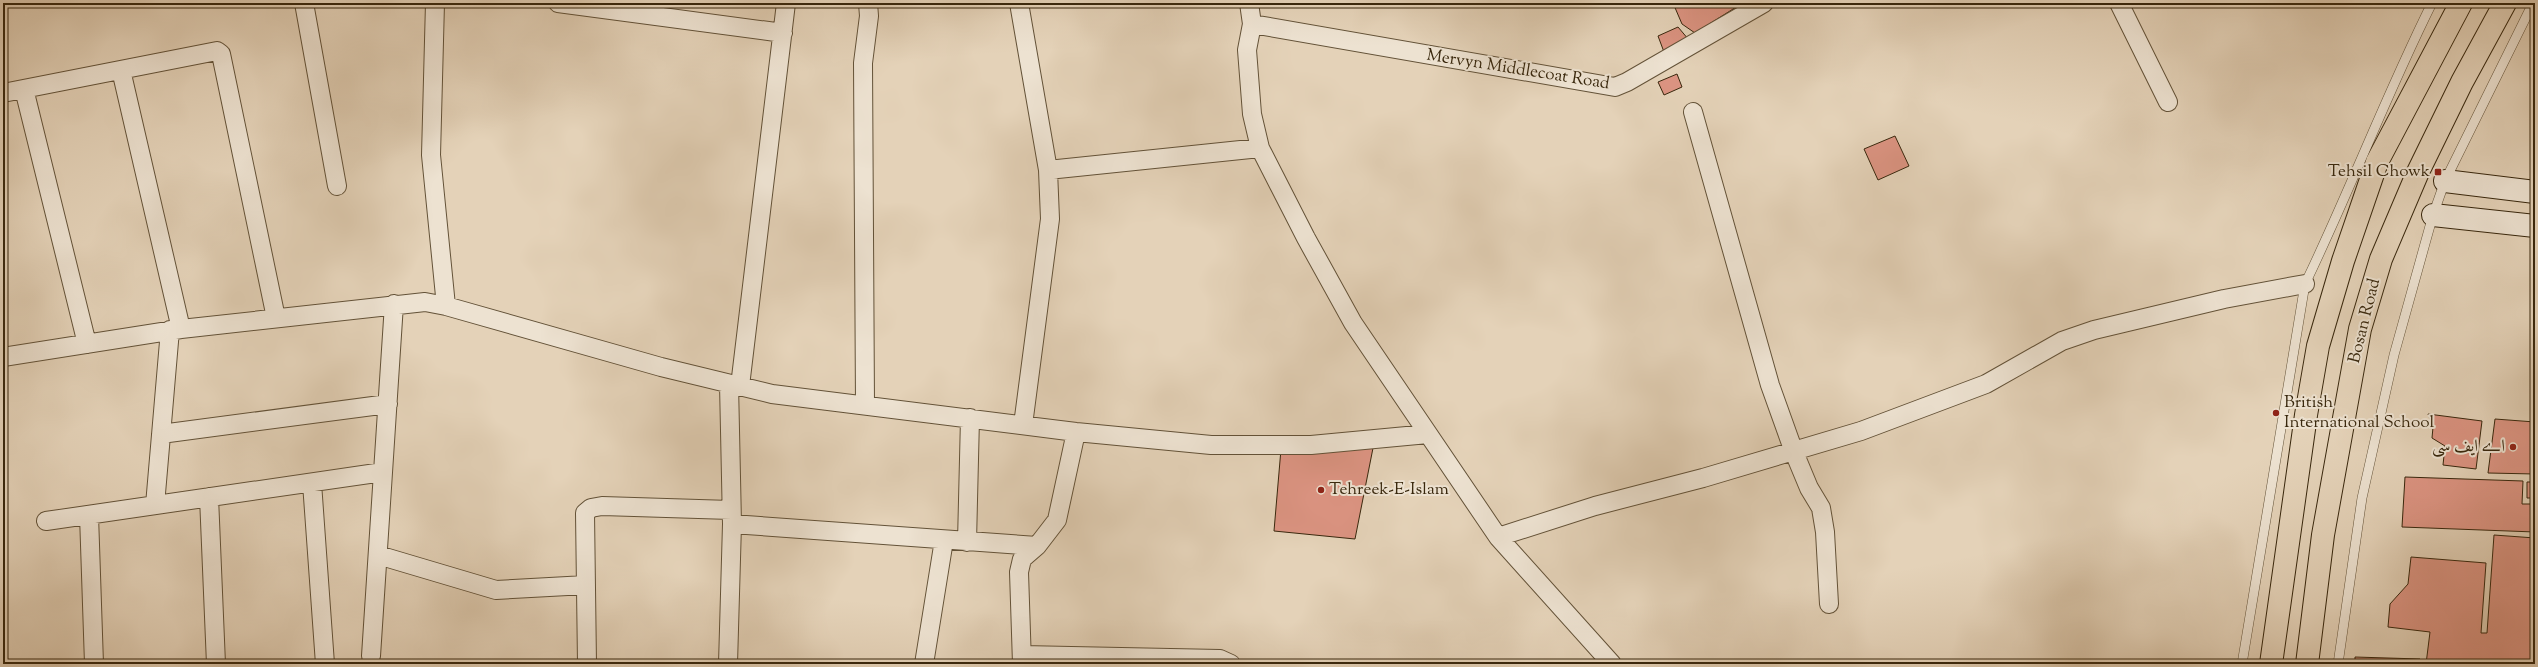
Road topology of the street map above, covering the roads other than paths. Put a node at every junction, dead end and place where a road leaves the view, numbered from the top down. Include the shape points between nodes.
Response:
1 (304, 3) edge
2 (435, 3) edge
3 (558, 3) edge
4 (786, 3) edge
5 (868, 3) edge
6 (1019, 3) edge
7 (1249, 3) edge
8 (1764, 3) edge
9 (2120, 3) edge
10 (2432, 3) edge
11 (2461, 3) edge
12 (2505, 3) edge
13 (2533, 3) edge
14 (1252, 24) junction
15 (783, 33) junction
16 (120, 70) junction
17 (24, 89) junction
18 (3, 93) edge
19 (2168, 102) dead end
20 (1693, 112) dead end
21 (1260, 148) junction
22 (1048, 170) junction
23 (2445, 181) junction
24 (337, 186) dead end
25 (2535, 192) edge
26 (2433, 215) junction
27 (2535, 226) edge
28 (2305, 284) junction
29 (394, 304) junction
30 (446, 306) junction
31 (276, 318) junction
32 (176, 330) junction
33 (87, 344) junction
34 (3, 357) edge
35 (735, 385) junction
36 (388, 404) junction
37 (866, 404) junction
38 (970, 418) junction
39 (1023, 425) junction
40 (1076, 432) junction
41 (161, 434) junction
42 (1428, 434) junction
43 (1794, 452) junction
44 (383, 472) junction
45 (312, 483) junction
46 (209, 497) junction
47 (155, 505) junction
48 (89, 515) junction
49 (731, 517) junction
50 (46, 521) dead end
51 (1498, 537) junction
52 (944, 540) junction
53 (968, 542) junction
54 (1037, 546) junction
55 (378, 556) junction
56 (586, 585) junction
57 (1829, 604) dead end
58 (371, 656) dead end
59 (1022, 659) edge
60 (94, 664) edge
61 (216, 664) edge
62 (324, 664) edge
63 (587, 664) edge
64 (728, 664) edge
65 (924, 664) edge
66 (1231, 664) edge
67 (1612, 664) edge
68 (2242, 664) edge
69 (2271, 664) edge
70 (2306, 664) edge
71 (2338, 664) edge

1 - 24 street
2 - 30 street via 431,155
3 - 15 street
4 - 15 street
5 - 37 street via 869,16 863,63
6 - 22 street
7 - 14 street
8 - 14 street, Mervyn Middlecoat Road via 1614,87
9 - 19 street
10 - 28 lane via 2397,74 2329,236
11 - 69 main road via 2377,162 2342,261 2318,346
12 - 70 main road, Bosan Road via 2462,82 2418,172 2381,259 2360,329 2323,535
13 - 23 lane
14 - 21 street via 1247,50 1252,114
15 - 35 street
16 - 17 street
16 - 31 street via 217,51 221,54
16 - 32 street
17 - 18 street
17 - 33 street
20 - 43 street via 1770,385
21 - 22 street
21 - 42 street via 1353,323
22 - 39 street via 1049,240
23 - 25 street
23 - 26 lane
26 - 27 street
26 - 71 lane via 2394,355 2362,498
28 - 43 street via 2224,299 2094,330 2062,341 1986,384 1861,431
28 - 68 lane
29 - 30 street via 425,302
29 - 31 street
29 - 36 street
30 - 35 street via 661,367
31 - 32 street
32 - 33 street
32 - 41 street
33 - 34 street
35 - 37 street via 772,394
35 - 49 street
36 - 41 street
36 - 44 street
37 - 38 street
38 - 39 street
38 - 53 street
39 - 40 street
40 - 42 street via 1211,445 1311,445
40 - 54 street via 1057,520
41 - 47 street
42 - 51 street
43 - 51 street via 1596,506
43 - 57 street via 1809,488 1821,508
44 - 45 street
44 - 55 street
45 - 46 street
45 - 62 street
46 - 47 street
46 - 61 street
47 - 48 street
48 - 50 street
48 - 60 street
49 - 52 street
49 - 56 street via 602,506 591,508 585,513
49 - 64 street
51 - 67 street
52 - 53 street
52 - 65 street
53 - 54 street
54 - 59 street via 1022,559 1019,572
55 - 56 street via 496,590
55 - 58 street
56 - 63 street
59 - 66 street via 1220,659

